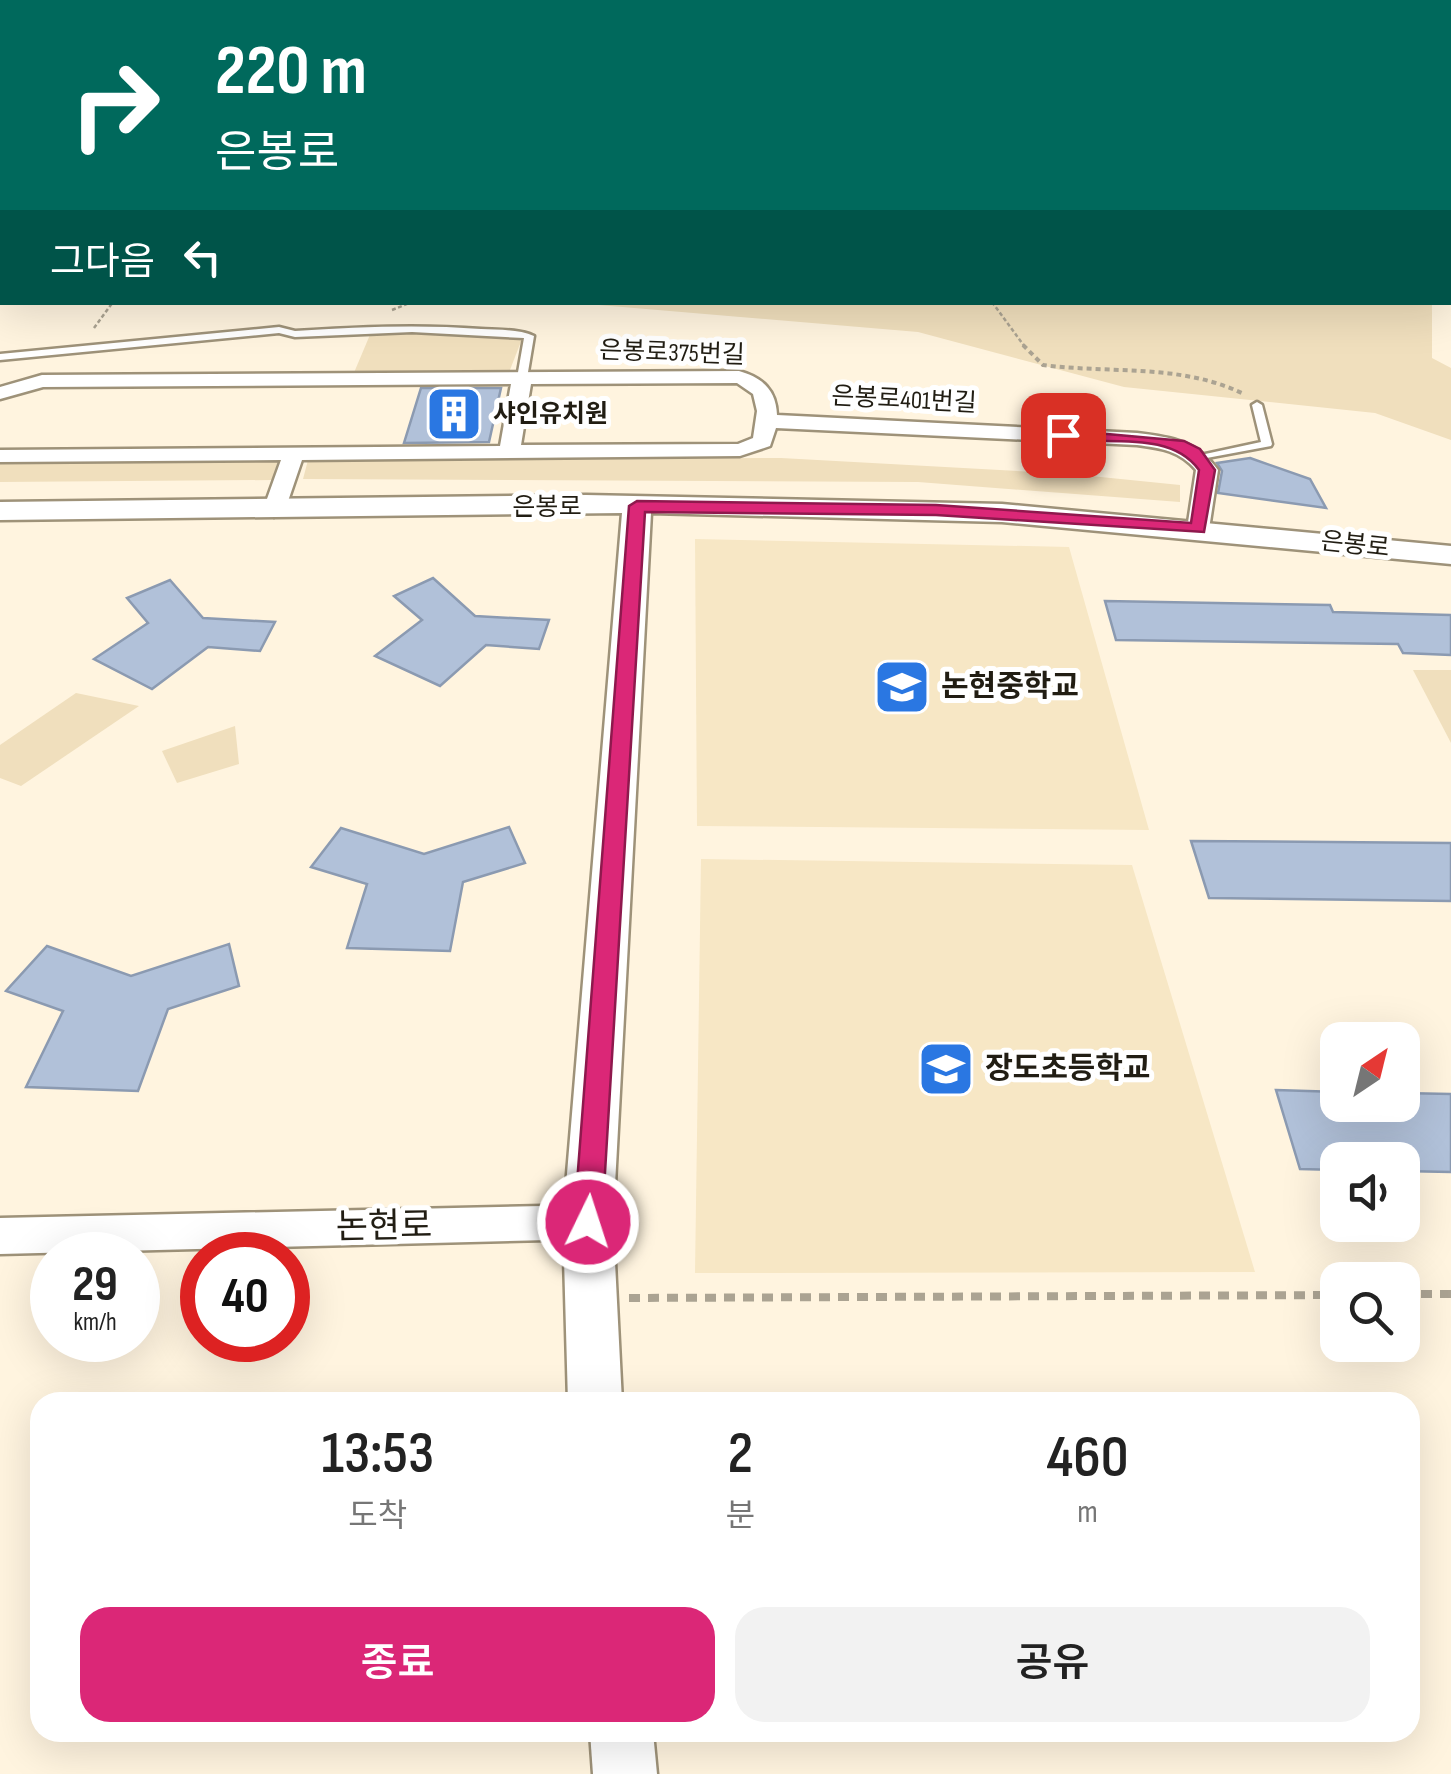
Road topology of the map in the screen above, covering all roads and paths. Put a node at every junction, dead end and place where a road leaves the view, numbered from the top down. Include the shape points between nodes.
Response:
1 (112, 305) edge
2 (994, 305) edge
3 (78, 348) junction
4 (0, 357) edge
5 (522, 378) junction
6 (0, 394) edge
7 (1257, 405) joint
8 (768, 421) junction
9 (509, 452) junction
10 (294, 454) junction
11 (0, 456) edge
12 (1200, 458) junction
13 (637, 506) junction
14 (274, 510) junction
15 (0, 511) edge
16 (1198, 529) junction
17 (1451, 555) edge
18 (588, 1222) junction
19 (0, 1236) edge
20 (1420, 1294) edge
21 (1451, 1294) edge
22 (1320, 1295) edge
23 (591, 1298) junction
24 (595, 1392) edge
25 (622, 1742) edge
26 (625, 1774) edge

1 - 3 path
2 - 7 path via 1042,365 1152,368 1219,382
3 - 4 lane
3 - 5 lane via 279,330 467,328 529,336
5 - 6 street, 은봉로375번길 via 42,381
5 - 8 street, 은봉로375번길 via 739,378 765,392
5 - 9 street
7 - 12 lane via 1267,444
8 - 9 street via 763,442 740,450
8 - 12 street, 은봉로401번길 via 1136,438 1178,444
9 - 10 street
10 - 11 street
10 - 14 street
12 - 16 street via 1207,470
13 - 14 main road, 은봉로
13 - 16 main road, 은봉로 via 936,510
13 - 18 main road
14 - 15 main road, 은봉로
16 - 17 main road, 은봉로
18 - 19 street, 논현로
18 - 23 main road
20 - 21 path
22 - 23 path
23 - 24 main road
25 - 26 main road

